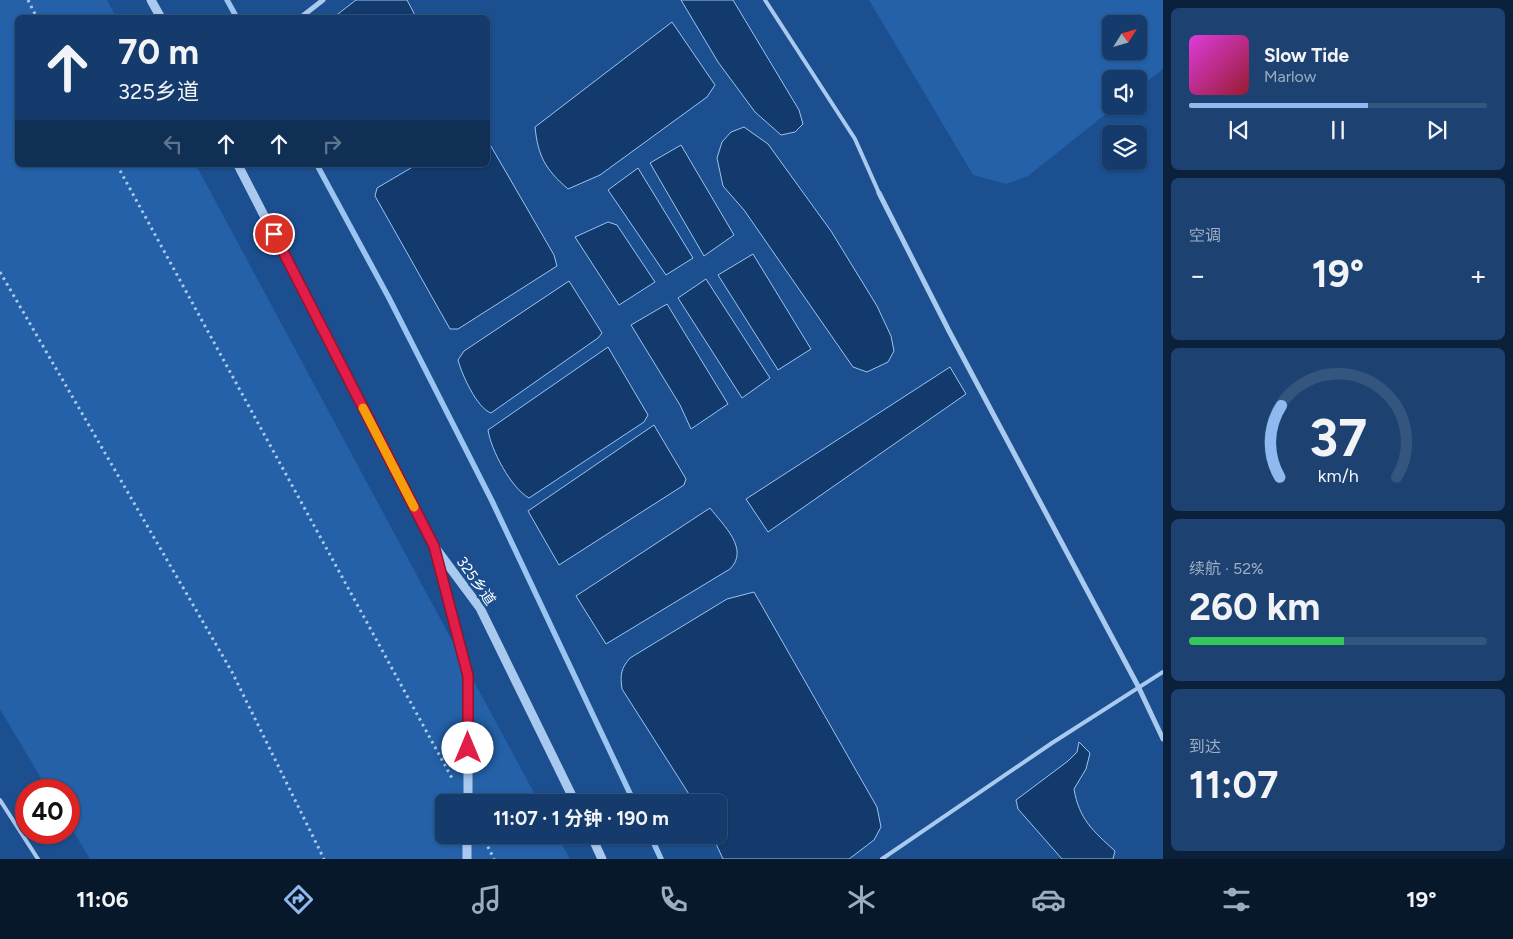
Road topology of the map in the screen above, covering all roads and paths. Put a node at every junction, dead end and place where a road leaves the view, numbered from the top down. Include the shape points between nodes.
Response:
1 (28, 0) edge
2 (151, 0) edge
3 (322, 0) edge
4 (765, 0) edge
5 (36, 15) edge
6 (159, 15) edge
7 (304, 15) edge
8 (118, 167) edge
9 (239, 167) edge
10 (879, 193) joint
11 (0, 272) edge
12 (434, 546) junction
13 (1163, 672) edge
14 (1138, 686) junction
15 (1163, 739) edge
16 (456, 785) dead end
17 (468, 794) edge
18 (571, 794) edge
19 (0, 800) edge
20 (468, 844) edge
21 (486, 844) edge
22 (594, 844) edge
23 (38, 859) edge
24 (324, 859) edge
25 (467, 859) edge
26 (494, 859) edge
27 (602, 859) edge
28 (882, 859) edge

1 - 5 path
2 - 6 street
3 - 7 street
4 - 10 lane via 855,138
8 - 16 path
9 - 12 street, 325乡道
10 - 14 street
11 - 24 path via 232,672
12 - 17 street via 468,676
12 - 18 street, 325乡道 via 480,608
13 - 14 lane
14 - 15 street
14 - 28 lane
19 - 23 lane
20 - 25 street
21 - 26 path
22 - 27 street

